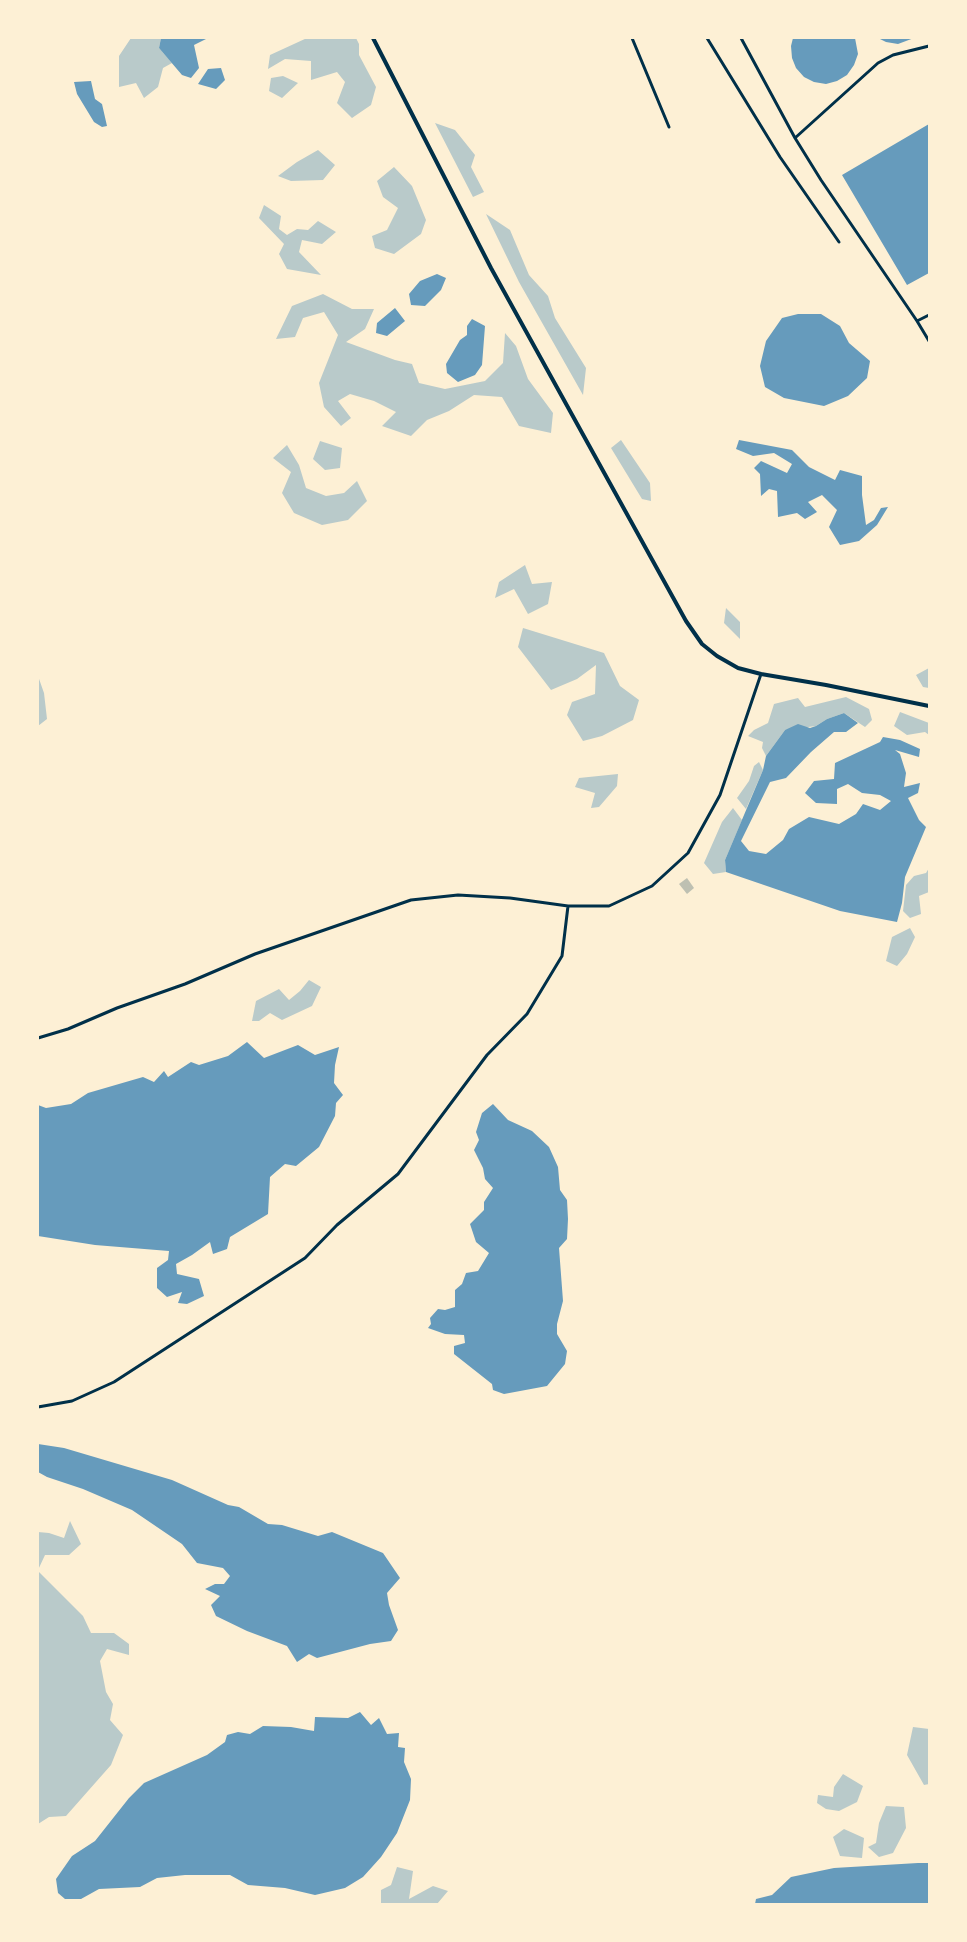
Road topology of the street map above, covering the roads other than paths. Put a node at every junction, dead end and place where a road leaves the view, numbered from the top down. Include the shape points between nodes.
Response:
1 (373, 38) edge
2 (632, 38) edge
3 (707, 38) edge
4 (741, 38) edge
5 (929, 46) edge
6 (669, 127) dead end
7 (795, 138) junction
8 (840, 242) dead end
9 (929, 315) edge
10 (917, 321) junction
11 (929, 341) edge
12 (761, 674) junction
13 (929, 706) edge
14 (568, 906) junction
15 (38, 1038) edge
16 (38, 1407) edge

1 - 12 street via 491,268 686,621 702,644 717,656 738,668
2 - 6 lane
3 - 8 lane via 780,157
4 - 7 lane
5 - 7 lane via 894,55 878,64
7 - 10 lane
9 - 10 lane
10 - 11 lane
12 - 13 street
12 - 14 lane via 720,794 688,853 652,886 609,906
14 - 15 lane via 510,898 458,895 411,900 254,954 185,984
14 - 16 lane via 562,956 528,1014 487,1056 398,1174 337,1225 305,1258 114,1382 72,1401

